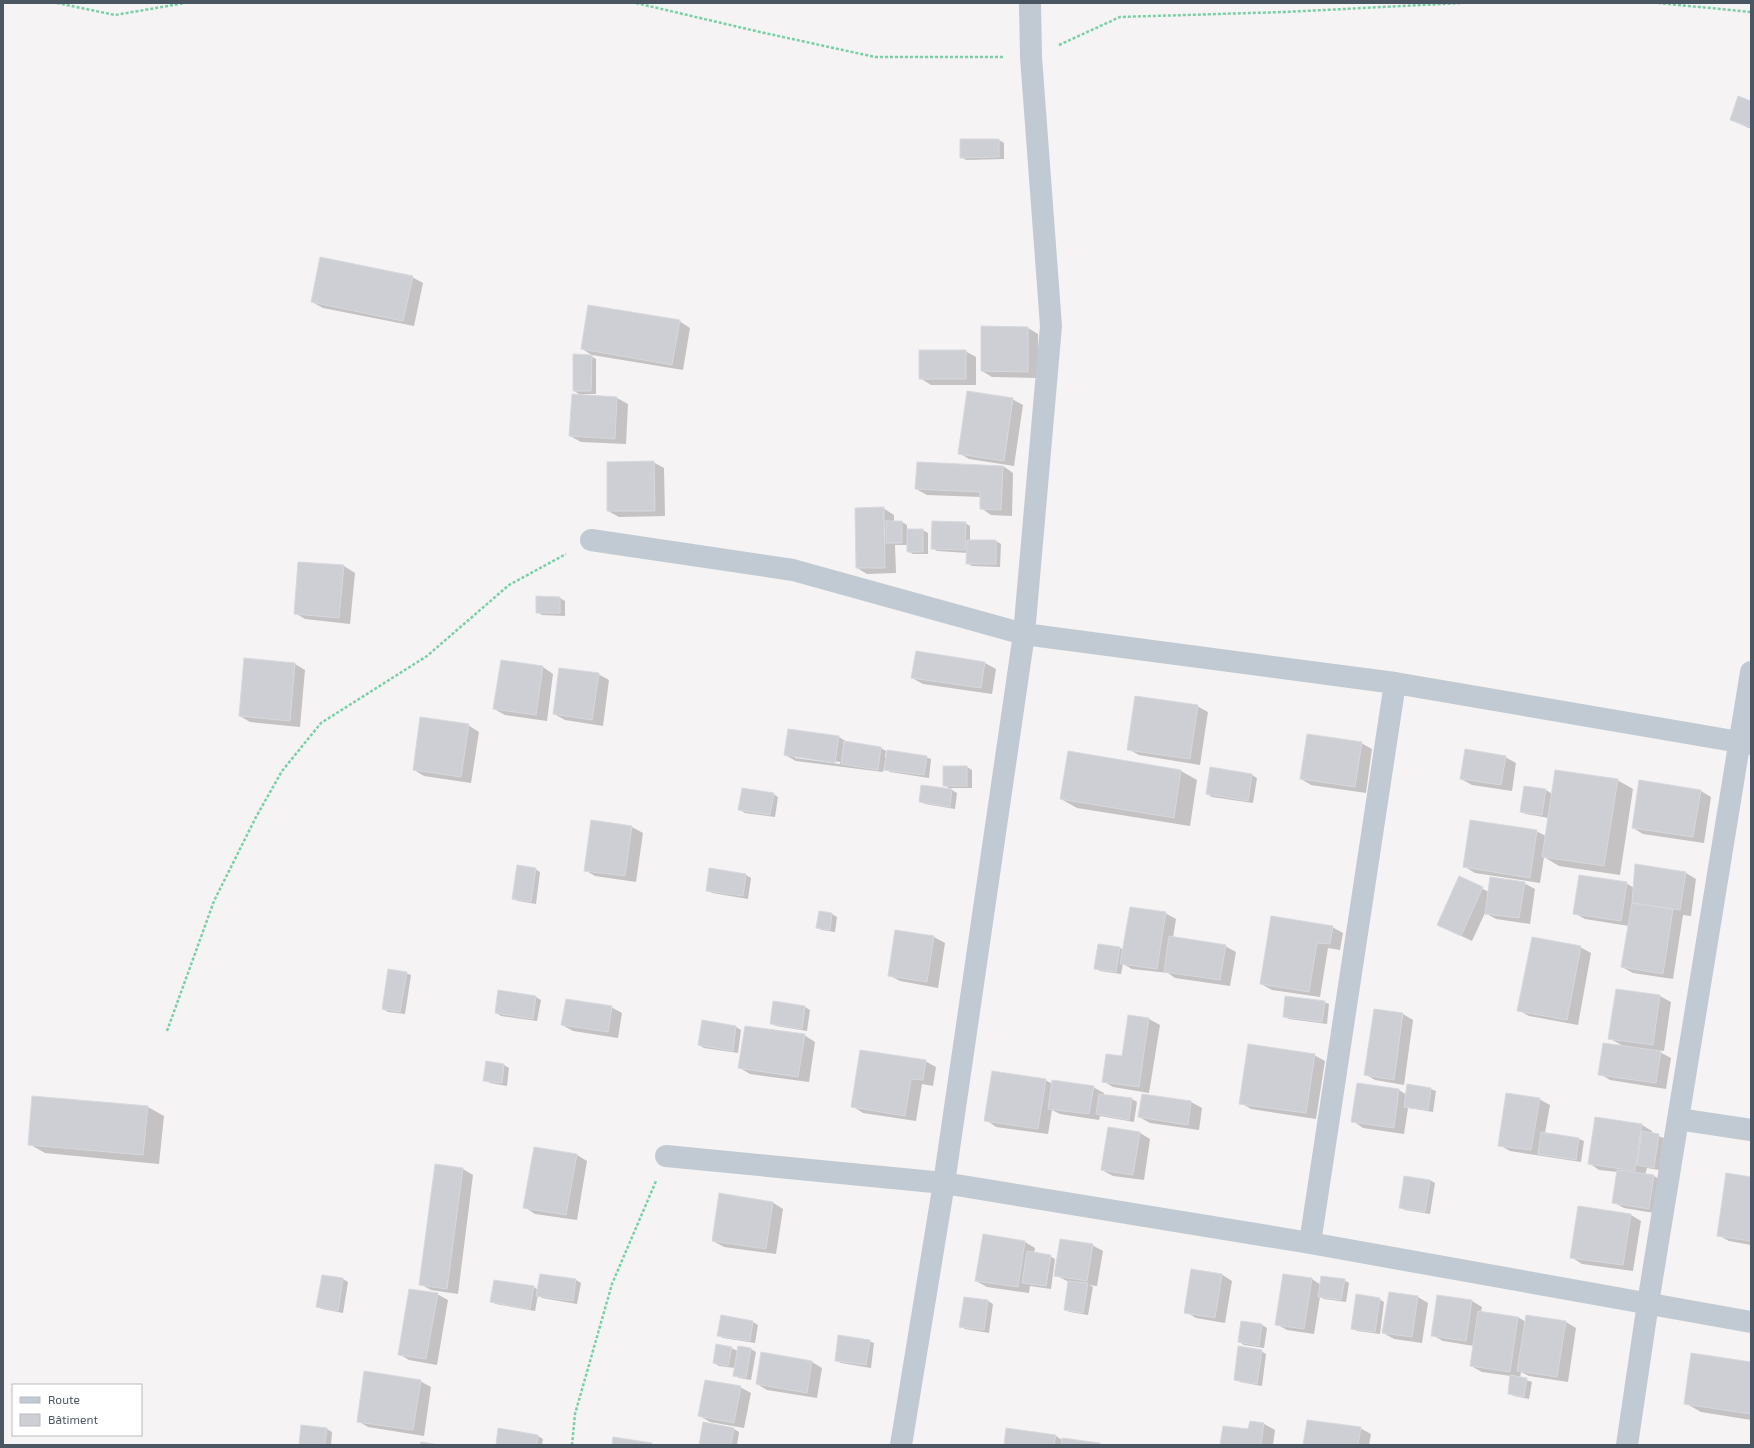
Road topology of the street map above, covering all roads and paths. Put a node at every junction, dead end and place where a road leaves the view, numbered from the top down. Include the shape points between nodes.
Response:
1 (57, 3) edge
2 (184, 3) edge
3 (1030, 3) edge
4 (1658, 3) edge
5 (1751, 12) edge
6 (591, 540) joint
7 (1024, 634) junction
8 (1751, 672) edge
9 (1395, 683) junction
10 (1745, 743) edge
11 (167, 1031) dead end
12 (1678, 1119) junction
13 (1751, 1130) edge
14 (666, 1156) joint
15 (944, 1183) junction
16 (1310, 1243) junction
17 (1648, 1302) junction
18 (1751, 1322) edge
19 (572, 1445) edge
20 (901, 1445) edge
21 (1627, 1445) edge

1 - 2 path via 115,15
3 - 7 street via 1031,57 1051,326
4 - 5 path
6 - 7 street via 793,570
6 - 11 path via 509,585 428,656 321,723 282,771 256,817 214,901
7 - 9 street
7 - 15 street
8 - 10 street
9 - 10 street
9 - 16 street
10 - 12 street
12 - 13 street
12 - 17 street
14 - 15 street
14 - 19 path via 612,1284 575,1414
15 - 16 street
15 - 20 street
16 - 17 street
17 - 18 street
17 - 21 street

